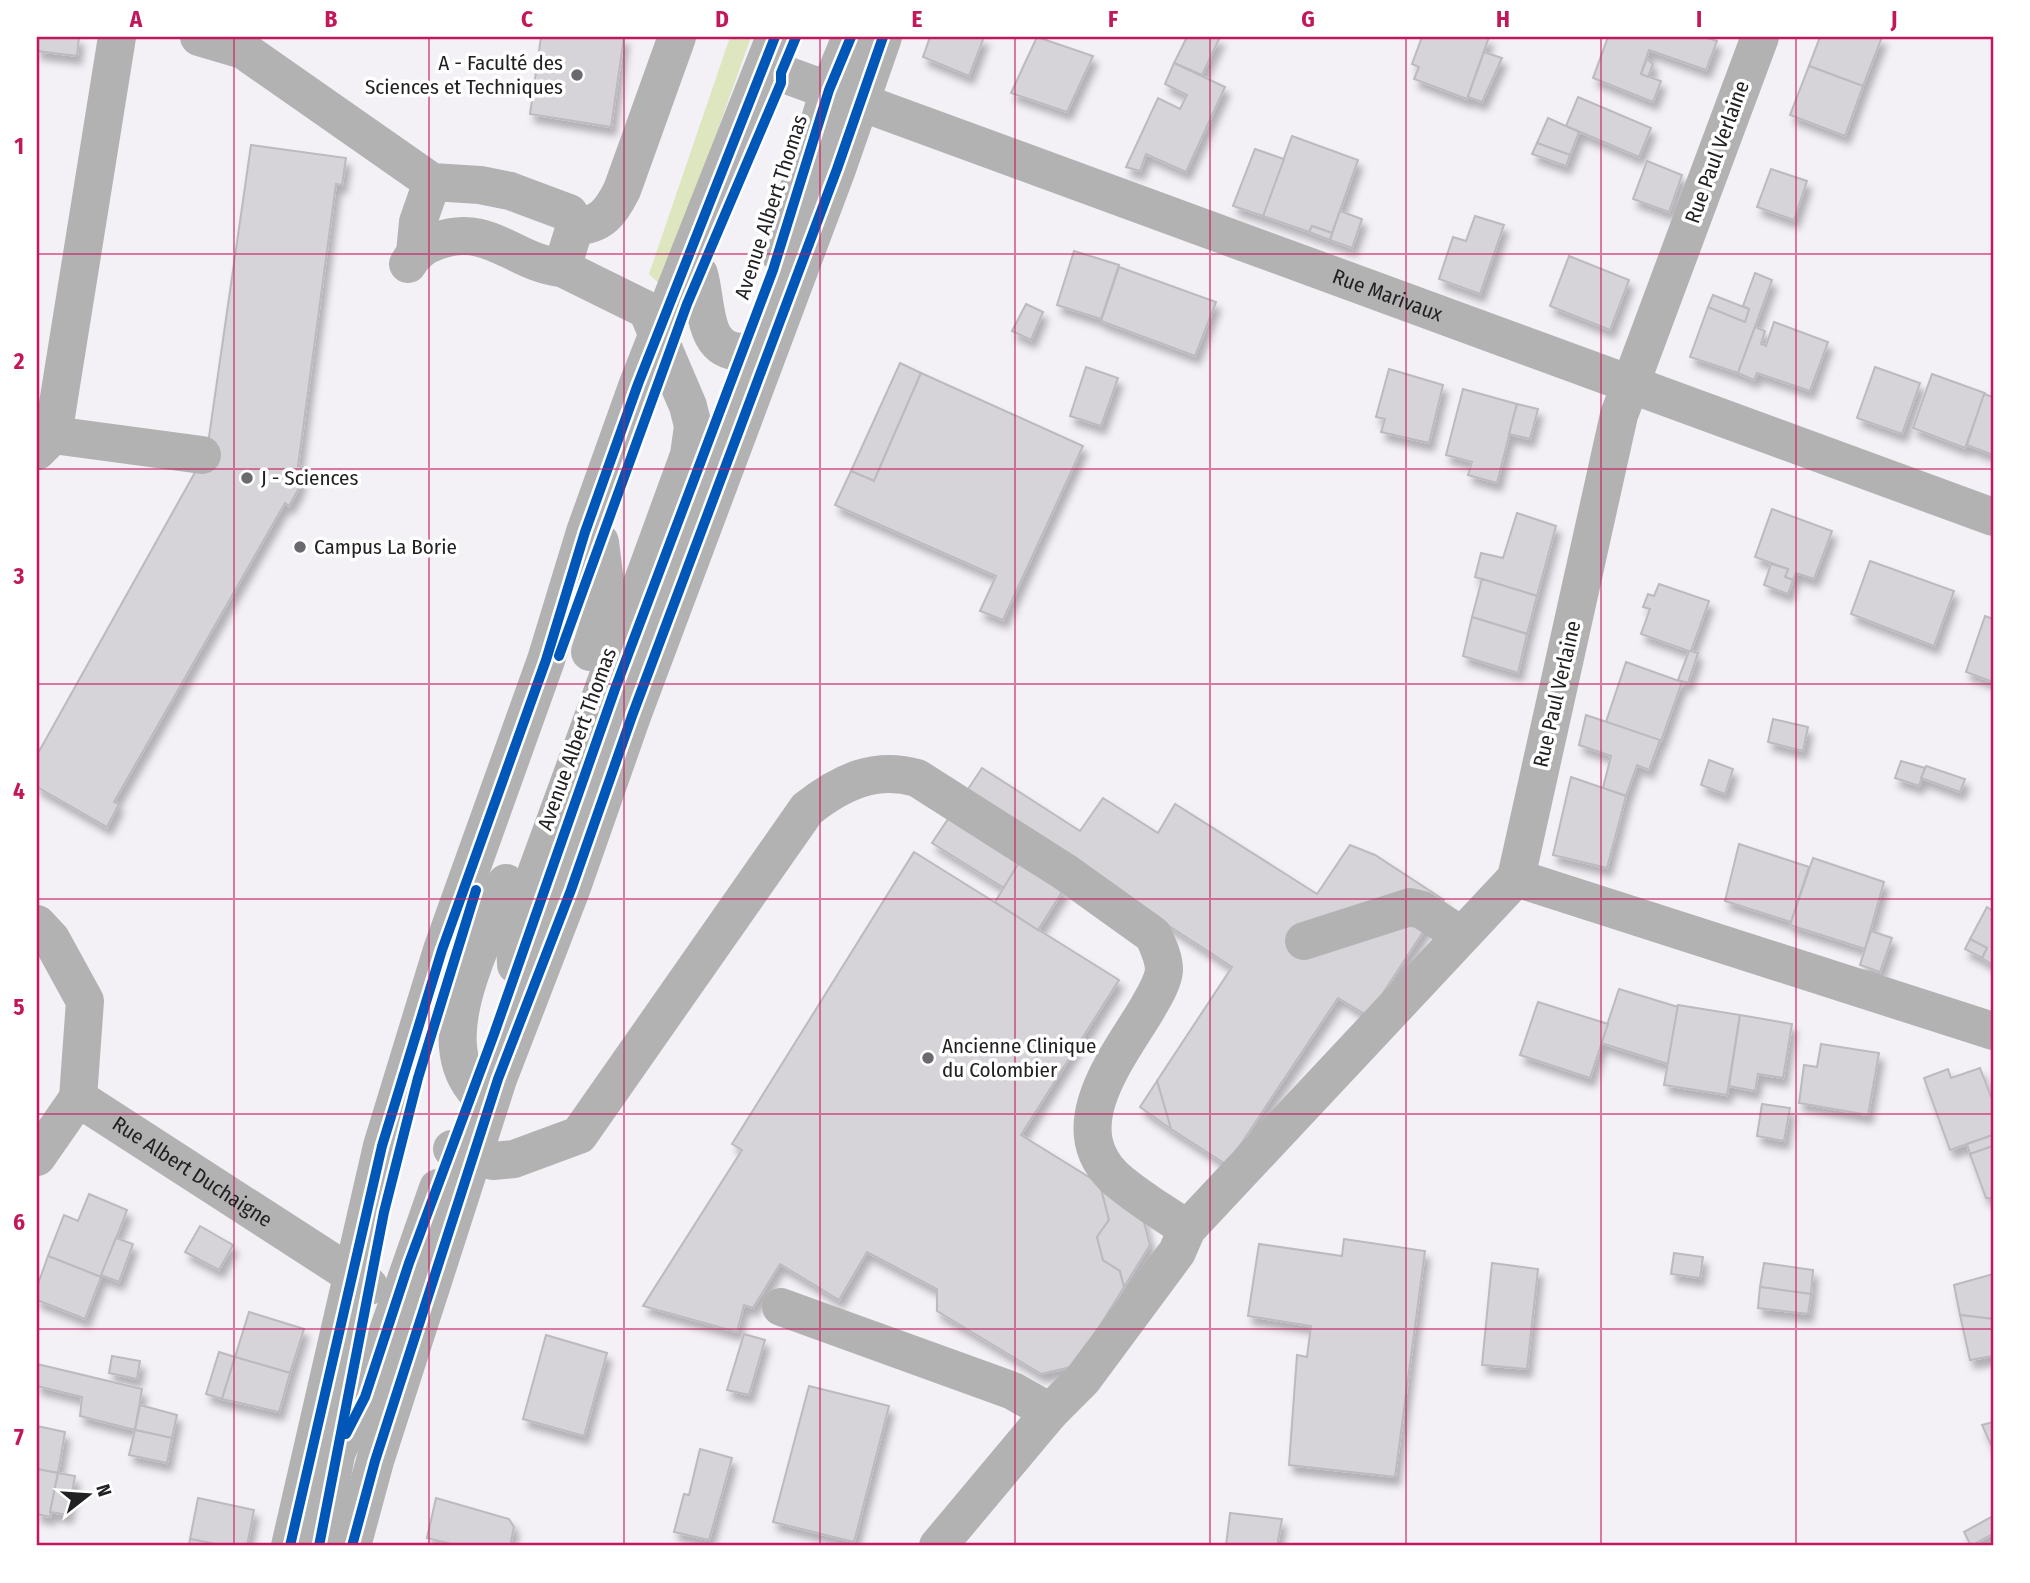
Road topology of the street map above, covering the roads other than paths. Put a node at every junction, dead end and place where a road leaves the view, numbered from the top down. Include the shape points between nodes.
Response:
1 (117, 37) edge
2 (199, 37) edge
3 (677, 37) edge
4 (796, 37) edge
5 (851, 37) edge
6 (883, 37) edge
7 (1760, 37) edge
8 (778, 55) edge
9 (844, 96) junction
10 (432, 182) junction
11 (575, 226) junction
12 (562, 268) junction
13 (699, 274) junction
14 (660, 326) junction
15 (743, 352) junction
16 (1633, 383) junction
17 (45, 443) edge
18 (202, 455) dead end
19 (1993, 517) edge
20 (600, 542) junction
21 (1516, 878) junction
22 (37, 924) edge
23 (1461, 935) junction
24 (1304, 941) dead end
25 (516, 965) junction
26 (1993, 1031) edge
27 (474, 1090) junction
28 (78, 1098) junction
29 (463, 1152) junction
30 (37, 1157) edge
31 (1186, 1230) junction
32 (360, 1280) junction
33 (780, 1307) dead end
34 (1050, 1412) junction
35 (336, 1453) junction
36 (290, 1546) edge
37 (319, 1546) edge
38 (352, 1546) edge
39 (938, 1546) edge

1 - 17 street
2 - 10 street via 243,50
3 - 11 street via 610,213 591,226
4 - 8 street, Avenue Albert Thomas
5 - 9 street, Avenue Albert Thomas
6 - 9 street
7 - 16 street, Rue Paul Verlaine
8 - 9 street, Rue Marivaux
8 - 13 street, Avenue Albert Thomas via 781,83
8 - 14 street
9 - 15 street, Avenue Albert Thomas
9 - 16 street, Rue Marivaux
9 - 29 street via 571,890 498,1079
10 - 11 street via 510,191 569,213
10 - 12 street via 411,258 446,237 479,235 541,266
11 - 12 street
12 - 14 street
13 - 14 street, Avenue Albert Thomas
13 - 14 street
13 - 15 street via 714,340 727,351
14 - 20 street, Avenue Albert Thomas
14 - 25 street via 693,426 689,455 515,931
14 - 32 street via 442,950 382,1146
15 - 25 street, Avenue Albert Thomas
16 - 19 street, Rue Marivaux
16 - 21 street, Rue Paul Verlaine via 1619,415
17 - 18 street
20 - 27 street via 605,611 461,1008 459,1055 465,1078
20 - 32 street, Avenue Albert Thomas via 447,980
21 - 23 street
21 - 26 street
22 - 28 street via 51,939 86,1000
23 - 24 street via 1410,907
23 - 31 street
25 - 27 street, Avenue Albert Thomas
27 - 29 street, Avenue Albert Thomas
28 - 30 street
28 - 32 street, Rue Albert Duchaigne
29 - 31 street via 493,1161 514,1159 579,1135 807,809 829,791 893,771 918,778 1153,935 1164,971 1108,1076 1093,1110 1091,1128 1099,1155 1113,1176
29 - 35 street, Avenue Albert Thomas via 365,1397
29 - 38 street
31 - 34 street via 1177,1252 1083,1379
32 - 35 street, Avenue Albert Thomas
32 - 36 street
33 - 34 street via 1013,1391
34 - 39 street
35 - 37 street, Avenue Albert Thomas

